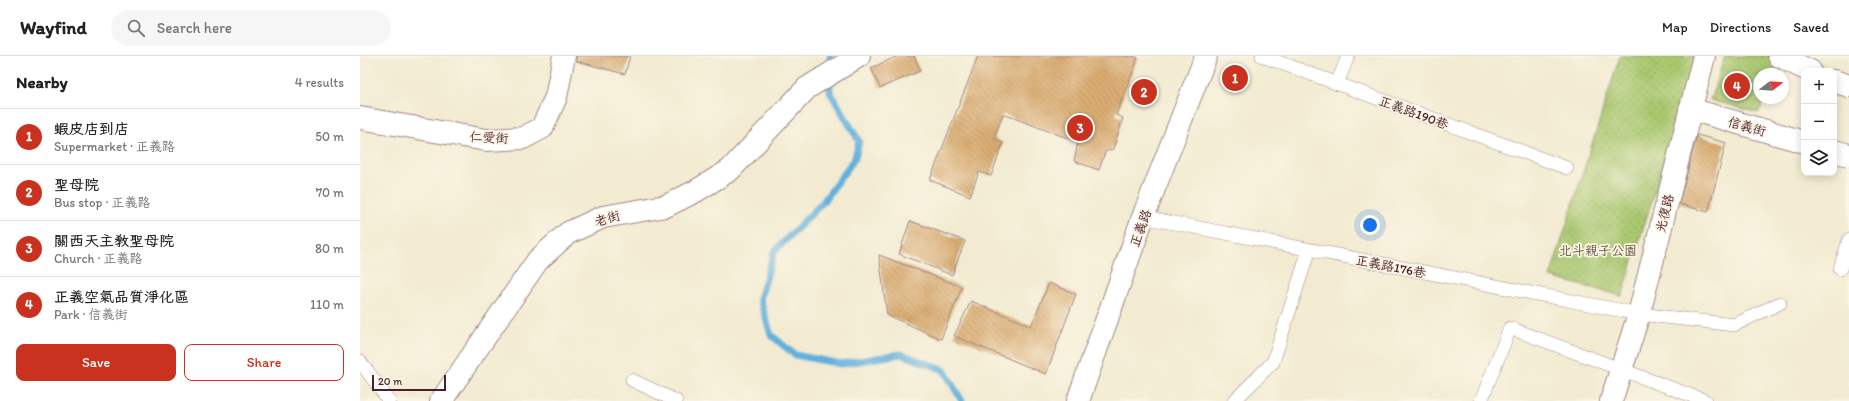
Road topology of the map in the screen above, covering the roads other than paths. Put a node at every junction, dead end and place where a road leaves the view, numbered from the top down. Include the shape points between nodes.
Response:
1 (564, 56) edge
2 (859, 56) edge
3 (1206, 56) edge
4 (1262, 56) edge
5 (1348, 56) edge
6 (1704, 56) edge
7 (1837, 83) edge
8 (1337, 84) junction
9 (1849, 86) edge
10 (1690, 109) junction
11 (360, 118) edge
12 (1801, 141) edge
13 (1837, 152) edge
14 (1849, 155) edge
15 (1566, 168) dead end
16 (1143, 217) junction
17 (1849, 240) edge
18 (1309, 250) junction
19 (1840, 269) dead end
20 (1780, 303) dead end
21 (1639, 314) junction
22 (360, 361) edge
23 (1621, 370) junction
24 (632, 380) dead end
25 (389, 401) edge
26 (442, 401) edge
27 (676, 401) edge
28 (1078, 401) edge
29 (1234, 401) edge
30 (1481, 401) edge
31 (1611, 401) edge
32 (1706, 401) edge

1 - 11 street, 仁愛街 via 556,96 542,128 523,138 486,140
2 - 26 street, 老街 via 807,88 730,170 696,191 666,206 603,217 568,233 538,260
3 - 16 street, 正義路
4 - 8 lane, 正義路190巷
5 - 8 lane
6 - 10 street, 光復路
7 - 9 street
8 - 15 lane, 正義路190巷
10 - 12 street, 信義街
10 - 21 street, 光復路
13 - 14 street
16 - 18 lane, 正義路176巷
16 - 28 street, 正義路
17 - 19 lane
18 - 21 lane, 正義路176巷
18 - 29 lane via 1273,362
20 - 21 lane, 正義路176巷 via 1734,325
21 - 23 street, 光復路
22 - 25 lane
23 - 30 lane via 1510,328
23 - 31 street, 光復路
23 - 32 lane
24 - 27 lane

